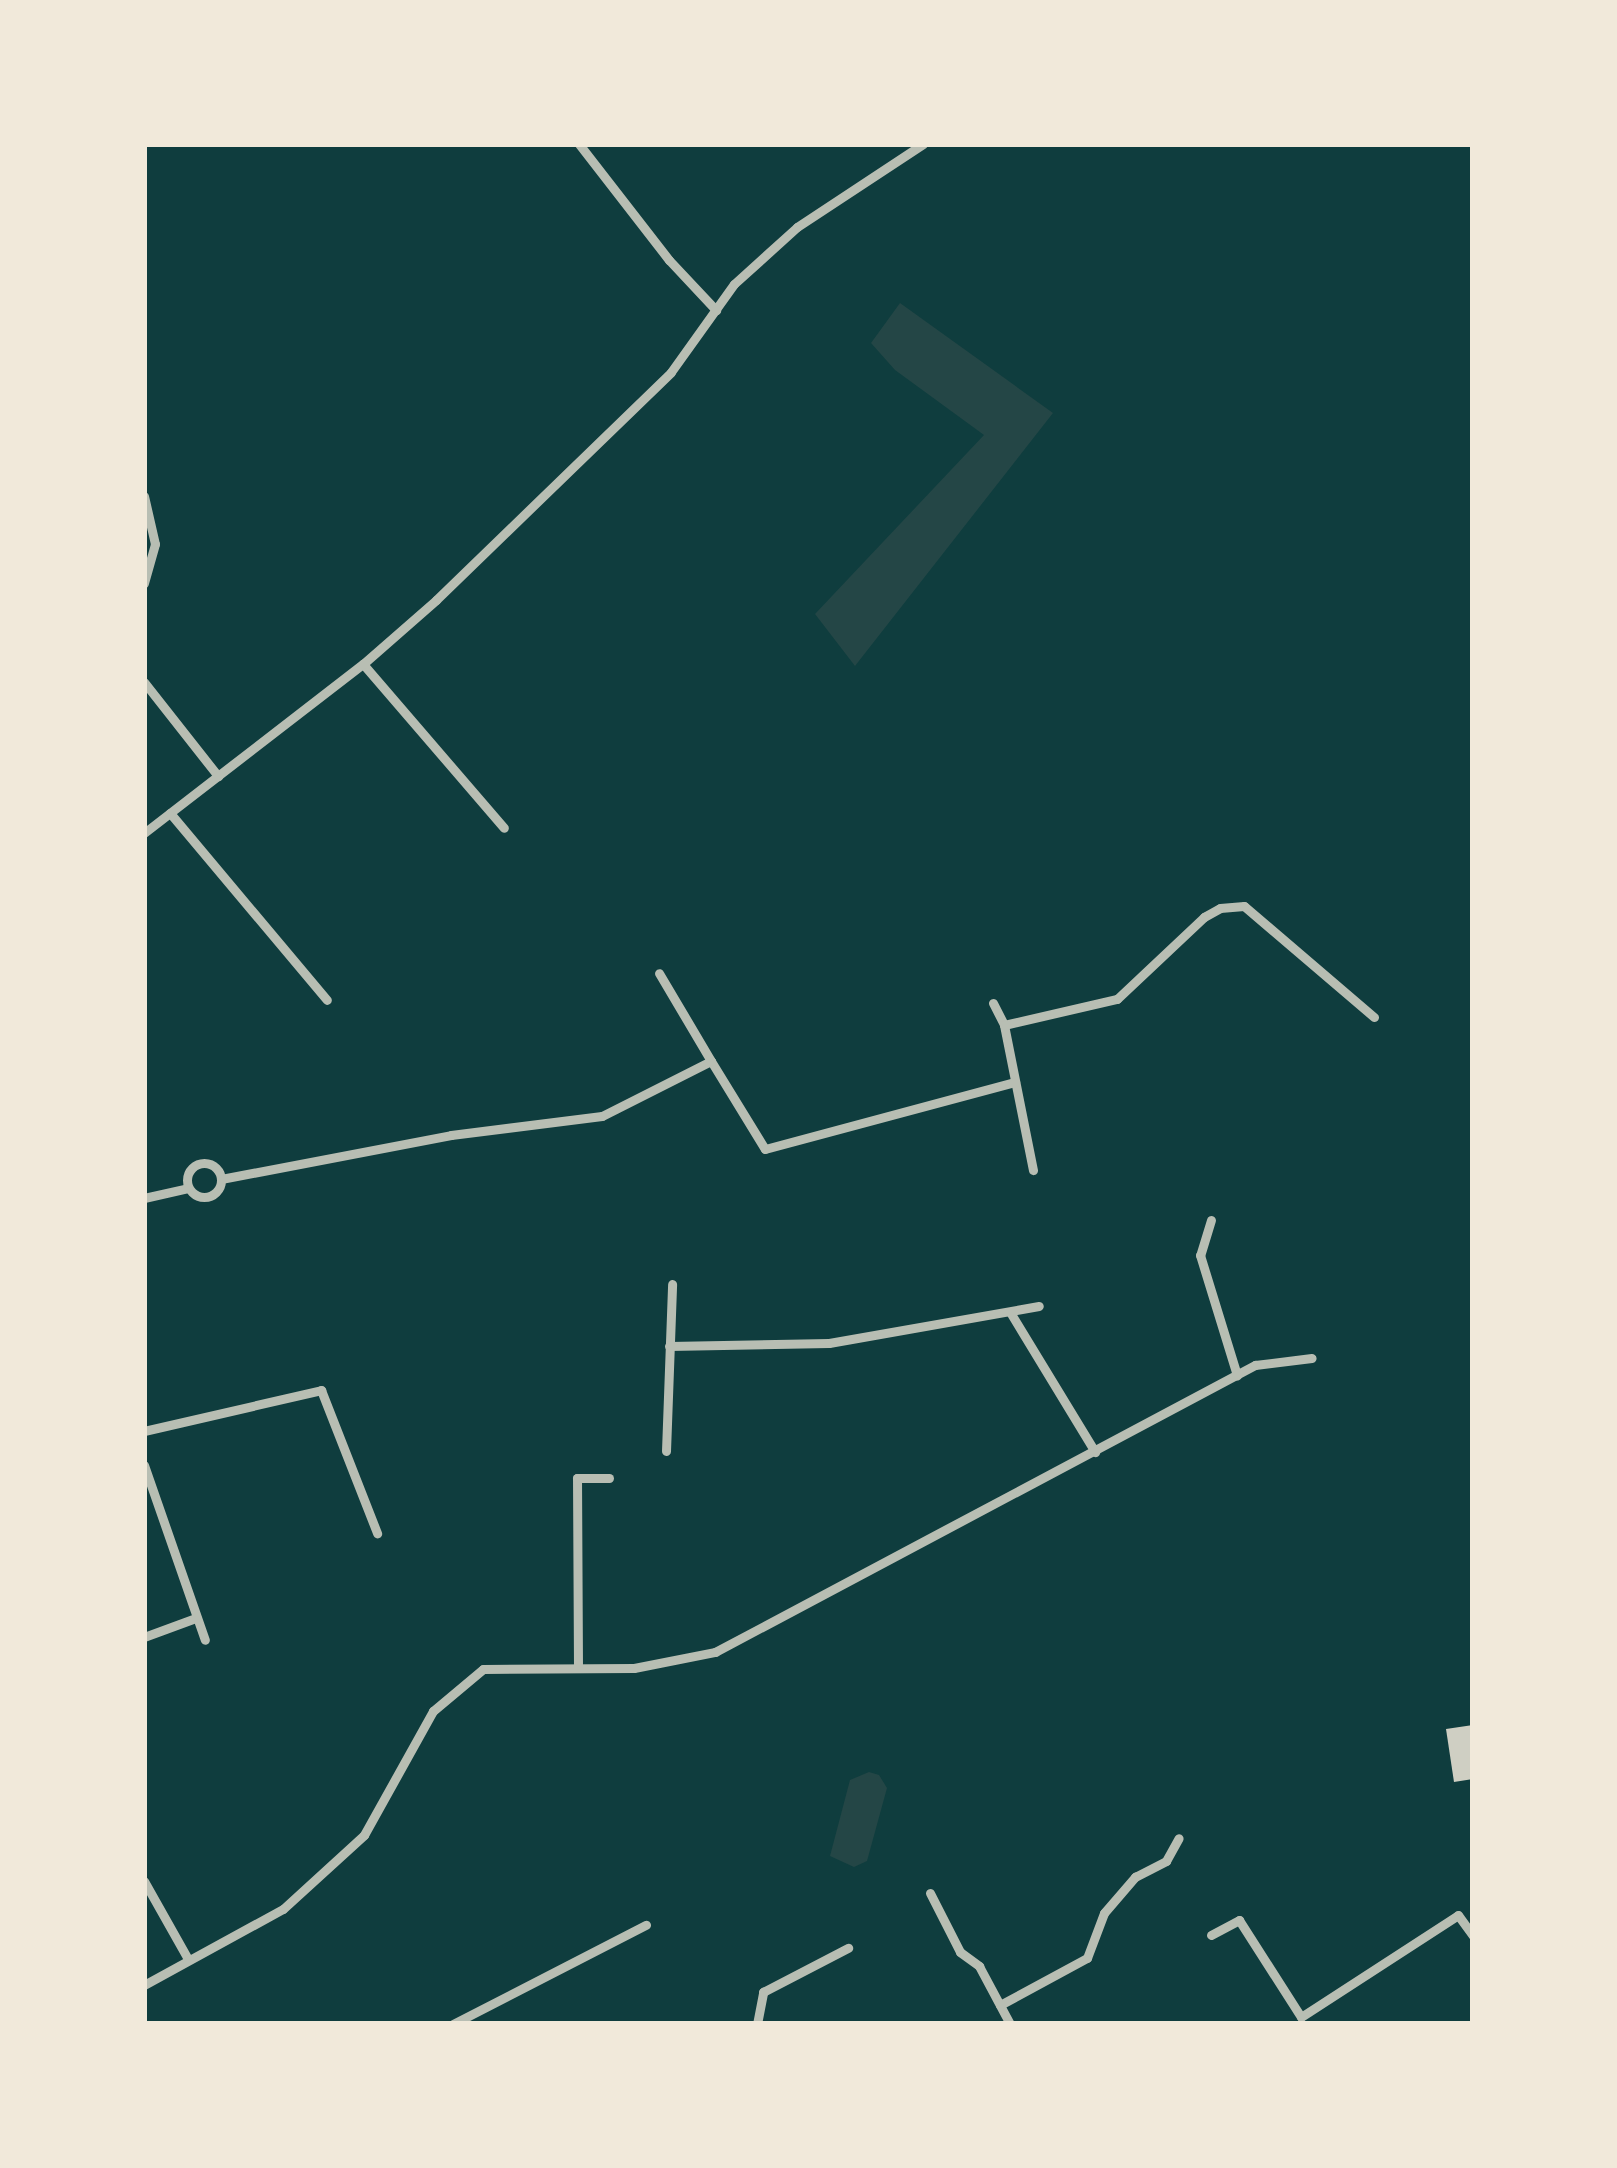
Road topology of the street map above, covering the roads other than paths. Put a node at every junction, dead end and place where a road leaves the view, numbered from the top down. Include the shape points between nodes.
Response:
1 (922, 144) edge
2 (582, 145) edge
3 (716, 310) junction
4 (144, 496) edge
5 (144, 583) edge
6 (363, 664) junction
7 (144, 682) edge
8 (218, 776) junction
9 (170, 813) junction
10 (504, 828) dead end
11 (144, 833) edge
12 (659, 973) dead end
13 (327, 1000) dead end
14 (993, 1003) dead end
15 (1374, 1017) dead end
16 (1004, 1024) junction
17 (711, 1061) junction
18 (1016, 1082) junction
19 (1033, 1171) dead end
20 (220, 1179) junction
21 (188, 1188) junction
22 (144, 1198) edge
23 (1211, 1220) dead end
24 (672, 1283) dead end
25 (1039, 1306) dead end
26 (1010, 1312) junction
27 (669, 1346) junction
28 (1312, 1358) dead end
29 (1237, 1375) junction
30 (144, 1432) edge
31 (666, 1451) dead end
32 (1095, 1451) junction
33 (144, 1465) edge
34 (609, 1478) dead end
35 (377, 1533) dead end
36 (196, 1618) junction
37 (144, 1637) edge
38 (205, 1640) dead end
39 (578, 1667) junction
40 (1179, 1838) dead end
41 (144, 1881) edge
42 (930, 1893) dead end
43 (646, 1924) dead end
44 (1211, 1935) dead end
45 (1473, 1936) edge
46 (848, 1948) dead end
47 (188, 1959) junction
48 (144, 1984) edge
49 (1000, 2005) junction
50 (454, 2024) edge
51 (757, 2024) edge
52 (1010, 2024) edge

1 - 3 street via 796,227
2 - 3 street
3 - 6 street via 671,372
4 - 5 street via 155,544
6 - 8 street
6 - 10 street
7 - 8 street
8 - 9 street
9 - 11 street
9 - 13 street
12 - 17 street
14 - 16 street
15 - 16 street via 1244,906 1204,917 1117,999
16 - 18 street
17 - 18 street via 765,1149
17 - 20 street via 602,1116
18 - 19 street
20 - 21 street via 208,1197
20 - 21 street via 212,1165 196,1165
21 - 22 street
23 - 29 street via 1200,1255
24 - 27 street
25 - 26 street
26 - 27 street via 829,1343
26 - 32 street
27 - 31 street
28 - 29 street
29 - 32 street
30 - 35 street via 321,1390
32 - 39 street via 715,1652 634,1668
33 - 36 street
34 - 39 street via 577,1478
36 - 37 street
36 - 38 street
39 - 47 street via 483,1669 433,1711 364,1835 284,1909
40 - 49 street via 1166,1861 1135,1877 1104,1913 1087,1958
41 - 47 street
42 - 49 street
43 - 50 street
44 - 45 street via 1239,1920 1301,2017 1458,1915
46 - 51 street via 763,1992
47 - 48 street
49 - 52 street

